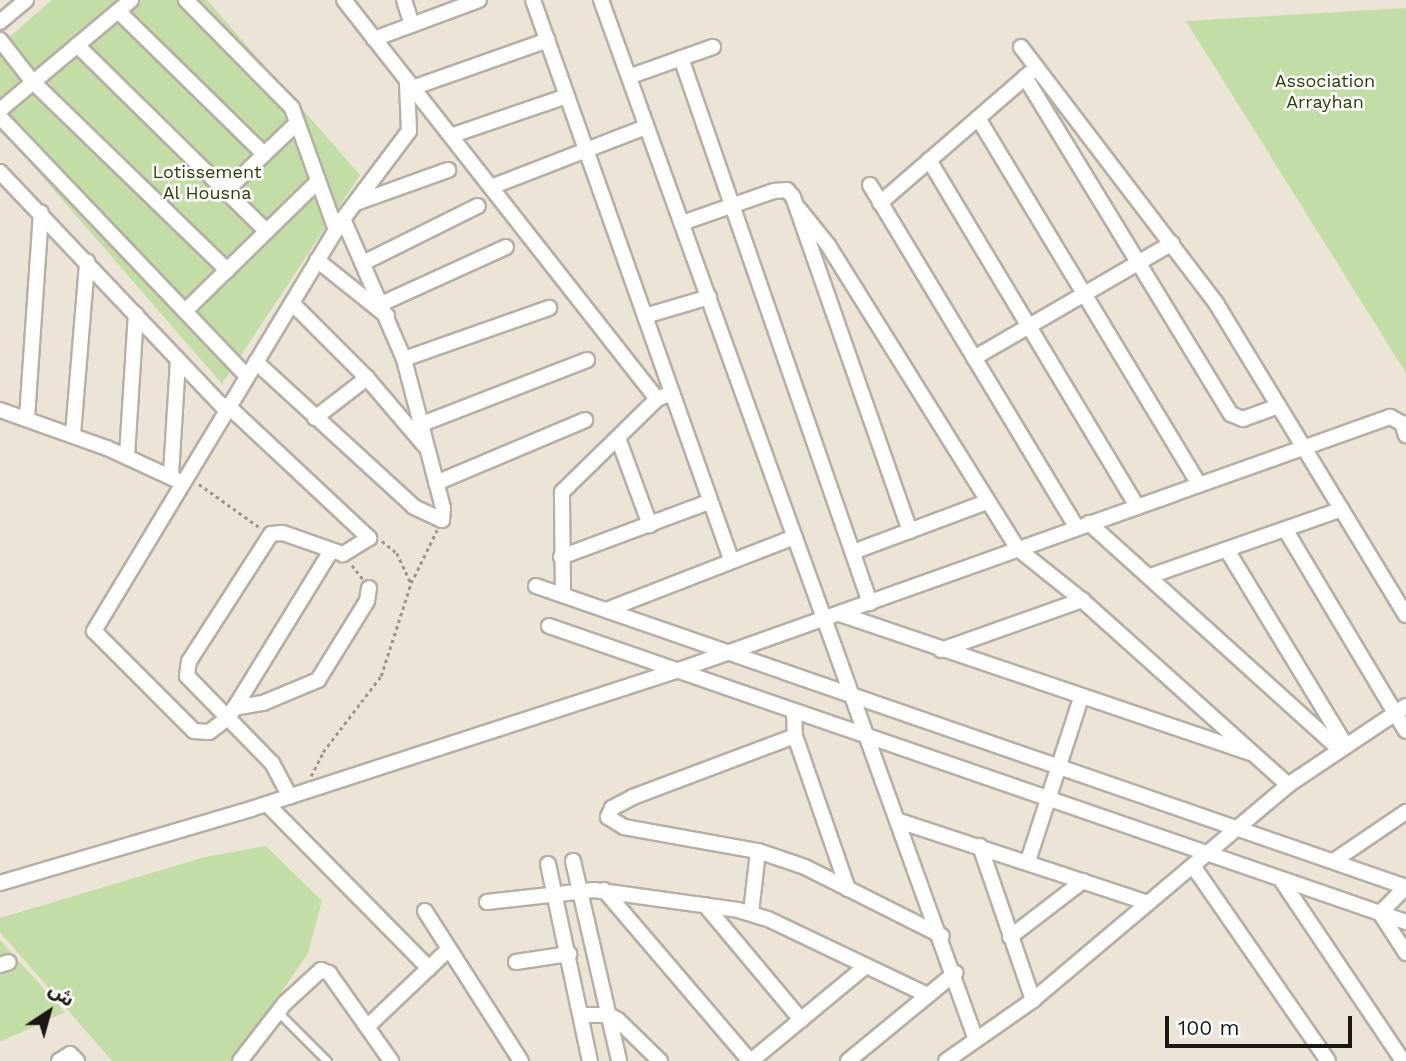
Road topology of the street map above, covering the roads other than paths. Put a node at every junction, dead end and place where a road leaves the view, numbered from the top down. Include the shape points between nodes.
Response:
1 (26, 0) edge
2 (131, 0) edge
3 (186, 0) edge
4 (344, 0) edge
5 (404, 0) edge
6 (533, 0) edge
7 (601, 0) edge
8 (474, 1) edge
9 (10, 5) edge
10 (118, 11) junction
11 (0, 22) edge
12 (412, 25) junction
13 (374, 39) junction
14 (0, 40) edge
15 (548, 40) junction
16 (78, 45) junction
17 (713, 47) dead end
18 (1021, 47) dead end
19 (681, 58) junction
20 (1030, 72) junction
21 (631, 76) junction
22 (32, 81) junction
23 (410, 85) junction
24 (567, 96) junction
25 (0, 110) edge
26 (0, 117) edge
27 (978, 118) junction
28 (1075, 118) junction
29 (297, 123) junction
30 (646, 127) junction
31 (1058, 131) junction
32 (453, 135) junction
33 (588, 148) junction
34 (264, 154) junction
35 (929, 160) junction
36 (448, 170) dead end
37 (0, 172) edge
38 (317, 182) junction
39 (870, 186) dead end
40 (491, 187) junction
41 (226, 191) junction
42 (354, 203) junction
43 (880, 203) junction
44 (478, 206) dead end
45 (731, 207) junction
46 (799, 209) junction
47 (40, 212) junction
48 (682, 223) junction
49 (340, 225) junction
50 (266, 231) junction
51 (1172, 243) junction
52 (506, 247) dead end
53 (317, 260) junction
54 (87, 262) junction
55 (1140, 262) junction
56 (363, 263) junction
57 (227, 270) junction
58 (1084, 294) junction
59 (709, 297) junction
60 (292, 303) junction
61 (549, 308) dead end
62 (186, 310) junction
63 (386, 310) junction
64 (136, 314) junction
65 (645, 316) junction
66 (1029, 327) junction
67 (974, 358) junction
68 (404, 359) junction
69 (178, 360) junction
70 (587, 360) dead end
71 (256, 362) junction
72 (247, 376) junction
73 (367, 378) junction
74 (664, 396) junction
75 (1278, 406) junction
76 (226, 407) junction
77 (0, 410) edge
78 (27, 418) junction
79 (315, 418) junction
80 (585, 420) dead end
81 (422, 424) junction
82 (73, 434) junction
83 (1406, 435) edge
84 (618, 438) junction
85 (426, 448) junction
86 (1305, 449) junction
87 (127, 456) junction
88 (179, 477) junction
89 (436, 483) junction
90 (1199, 485) junction
91 (709, 502) junction
92 (987, 502) junction
93 (1136, 506) junction
94 (1342, 509) junction
95 (650, 525) junction
96 (1082, 525) junction
97 (1285, 529) junction
98 (911, 531) junction
99 (795, 537) junction
100 (1018, 550) junction
101 (1227, 550) junction
102 (337, 552) junction
103 (853, 552) junction
104 (561, 557) junction
105 (731, 559) junction
106 (1150, 576) junction
107 (536, 586) dead end
108 (369, 588) road end
109 (563, 595) junction
110 (1082, 600) junction
111 (870, 603) junction
112 (609, 609) junction
113 (1406, 615) edge
114 (833, 616) junction
115 (549, 626) dead end
116 (941, 650) junction
117 (731, 653) junction
118 (679, 670) junction
119 (851, 692) junction
120 (1080, 698) junction
121 (1400, 710) edge
122 (231, 712) junction
123 (794, 712) junction
124 (1406, 731) edge
125 (795, 736) junction
126 (867, 736) junction
127 (1343, 748) junction
128 (1256, 754) junction
129 (1059, 765) junction
130 (1288, 785) junction
131 (290, 797) junction
132 (1047, 798) junction
133 (268, 804) junction
134 (1406, 812) edge
135 (899, 821) junction
136 (1237, 826) junction
137 (980, 846) junction
138 (758, 851) junction
139 (1208, 853) junction
140 (1335, 860) junction
141 (573, 861) dead end
142 (1028, 861) junction
143 (548, 864) dead end
144 (1193, 866) junction
145 (1083, 881) junction
146 (1282, 881) junction
147 (0, 883) edge
148 (1406, 887) edge
149 (848, 889) junction
150 (580, 890) junction
151 (604, 890) junction
152 (554, 891) junction
153 (487, 902) dead end
154 (1148, 903) junction
155 (705, 905) junction
156 (425, 911) dead end
157 (751, 913) junction
158 (1380, 913) junction
159 (1406, 922) edge
160 (942, 936) junction
161 (1010, 937) junction
162 (449, 949) junction
163 (1406, 953) edge
164 (569, 954) junction
165 (516, 962) dead end
166 (866, 966) junction
167 (429, 968) junction
168 (955, 973) junction
169 (925, 994) junction
170 (1033, 1000) junction
171 (277, 1012) junction
172 (581, 1015) junction
173 (609, 1015) junction
174 (801, 1020) junction
175 (367, 1027) junction
176 (975, 1037) junction
177 (241, 1060) edge
178 (59, 1061) edge
179 (76, 1061) edge
180 (327, 1061) edge
181 (391, 1061) edge
182 (521, 1061) edge
183 (590, 1061) edge
184 (619, 1061) edge
185 (660, 1061) edge
186 (751, 1061) edge
187 (848, 1061) edge
188 (946, 1061) edge
189 (1328, 1061) edge
190 (1404, 1061) edge

1 - 9 street
2 - 10 street
3 - 29 street via 284,97
4 - 13 street
5 - 12 street
6 - 15 street
7 - 21 street
8 - 12 street
9 - 11 street
10 - 16 street
10 - 34 street
12 - 13 street
13 - 23 street
14 - 22 street
15 - 23 street
15 - 24 street
16 - 22 street
16 - 41 street
17 - 19 street
18 - 20 street
19 - 21 street
19 - 45 street
20 - 27 street
20 - 28 street
20 - 31 street
21 - 30 street
22 - 25 street
22 - 57 street
23 - 32 street
23 - 42 street via 409,131
24 - 32 street
24 - 33 street
26 - 62 street
27 - 35 street
27 - 58 street
28 - 31 street
28 - 51 street
29 - 34 street
29 - 38 street
30 - 33 street
30 - 48 street
31 - 55 street
32 - 40 street
33 - 40 street
33 - 65 street
34 - 41 street
35 - 43 street
35 - 66 street
36 - 42 street
37 - 47 street
38 - 49 street
38 - 50 street
39 - 43 street
40 - 74 street
41 - 50 street
42 - 49 street
43 - 67 street
44 - 56 street
45 - 46 street via 783,189
45 - 48 street
45 - 103 street
46 - 92 street via 858,291
46 - 98 street
47 - 54 street
47 - 78 street
48 - 59 street
49 - 53 street
49 - 56 street
50 - 57 street
51 - 55 street
51 - 75 street via 1216,303
52 - 63 street
53 - 60 street
53 - 63 street
54 - 64 street
54 - 82 street
55 - 58 street
55 - 75 street via 1231,414 1243,419
56 - 63 street
57 - 62 street
58 - 66 street
58 - 90 street
59 - 65 street
59 - 99 street
60 - 71 street
60 - 73 street
61 - 68 street
62 - 72 street
63 - 68 street
64 - 69 street
64 - 87 street
65 - 74 street
66 - 67 street
66 - 93 street
67 - 96 street
68 - 81 street
69 - 76 street
69 - 88 street
70 - 81 street
71 - 72 street
71 - 79 street
72 - 76 street
73 - 79 street
73 - 85 street
74 - 84 street
74 - 91 street
75 - 86 street
76 - 88 street
76 - 102 street via 369,538
77 - 78 street
78 - 82 street
79 - 89 street via 414,507 442,520
80 - 89 street
81 - 85 street
82 - 87 street
83 - 86 street via 1402,423 1390,417
84 - 95 street
84 - 104 street via 562,492
85 - 89 street
86 - 90 street
86 - 94 street
87 - 88 street
88 - 122 street via 93,632 197,733 216,729
90 - 93 street
91 - 95 street
91 - 105 street
92 - 98 street
92 - 100 street
93 - 96 street
94 - 97 street
94 - 113 street
95 - 104 street
96 - 100 street
96 - 106 street
97 - 101 street
97 - 121 street
98 - 103 street
99 - 105 street
99 - 114 street
100 - 110 street
100 - 111 street
101 - 106 street
101 - 127 street
102 - 122 street
102 - 122 street via 283,533 270,535 187,667 187,676
103 - 111 street
104 - 109 street
105 - 112 street
106 - 127 street
107 - 109 street
108 - 122 street via 367,601 318,680
109 - 112 street
110 - 116 street
110 - 128 street
111 - 114 street
112 - 117 street
114 - 116 street
114 - 117 street
114 - 119 street
115 - 118 street
116 - 120 street
117 - 118 street
117 - 119 street
118 - 123 street
118 - 131 street
119 - 126 street
119 - 129 street
120 - 128 street
120 - 129 street
121 - 124 street
121 - 127 street
122 - 131 street via 281,774
123 - 125 street
123 - 126 street
125 - 138 street via 633,797 608,813 610,820 624,828
125 - 149 street
126 - 132 street
126 - 135 street
127 - 130 street
128 - 130 street
129 - 132 street
129 - 136 street
130 - 136 street
131 - 133 street
132 - 139 street
132 - 142 street
133 - 147 street
133 - 167 street
134 - 140 street
135 - 137 street
135 - 160 street
136 - 139 street
136 - 140 street
137 - 142 street
137 - 161 street
138 - 149 street via 805,867
138 - 157 street
139 - 144 street
139 - 146 street
140 - 148 street
141 - 150 street
142 - 145 street
143 - 152 street
144 - 154 street
144 - 189 street
145 - 154 street
145 - 161 street
146 - 158 street
146 - 190 street
148 - 158 street
149 - 160 street
150 - 151 street
150 - 152 street
150 - 173 street
151 - 155 street
151 - 186 street
152 - 153 street
152 - 164 street
154 - 170 street
155 - 157 street
155 - 174 street
156 - 162 street
157 - 166 street
158 - 159 street
158 - 163 street
160 - 168 street
161 - 170 street
162 - 167 street
162 - 182 street
164 - 165 street
164 - 172 street
166 - 169 street
166 - 174 street
167 - 175 street
168 - 169 street
168 - 176 street
169 - 187 street
170 - 176 street
171 - 175 street via 321,970 329,973
171 - 177 street
171 - 180 lane
172 - 173 street
172 - 183 street
173 - 184 street
173 - 185 street
174 - 186 street
175 - 181 street
176 - 188 street
178 - 179 street via 70,1054

